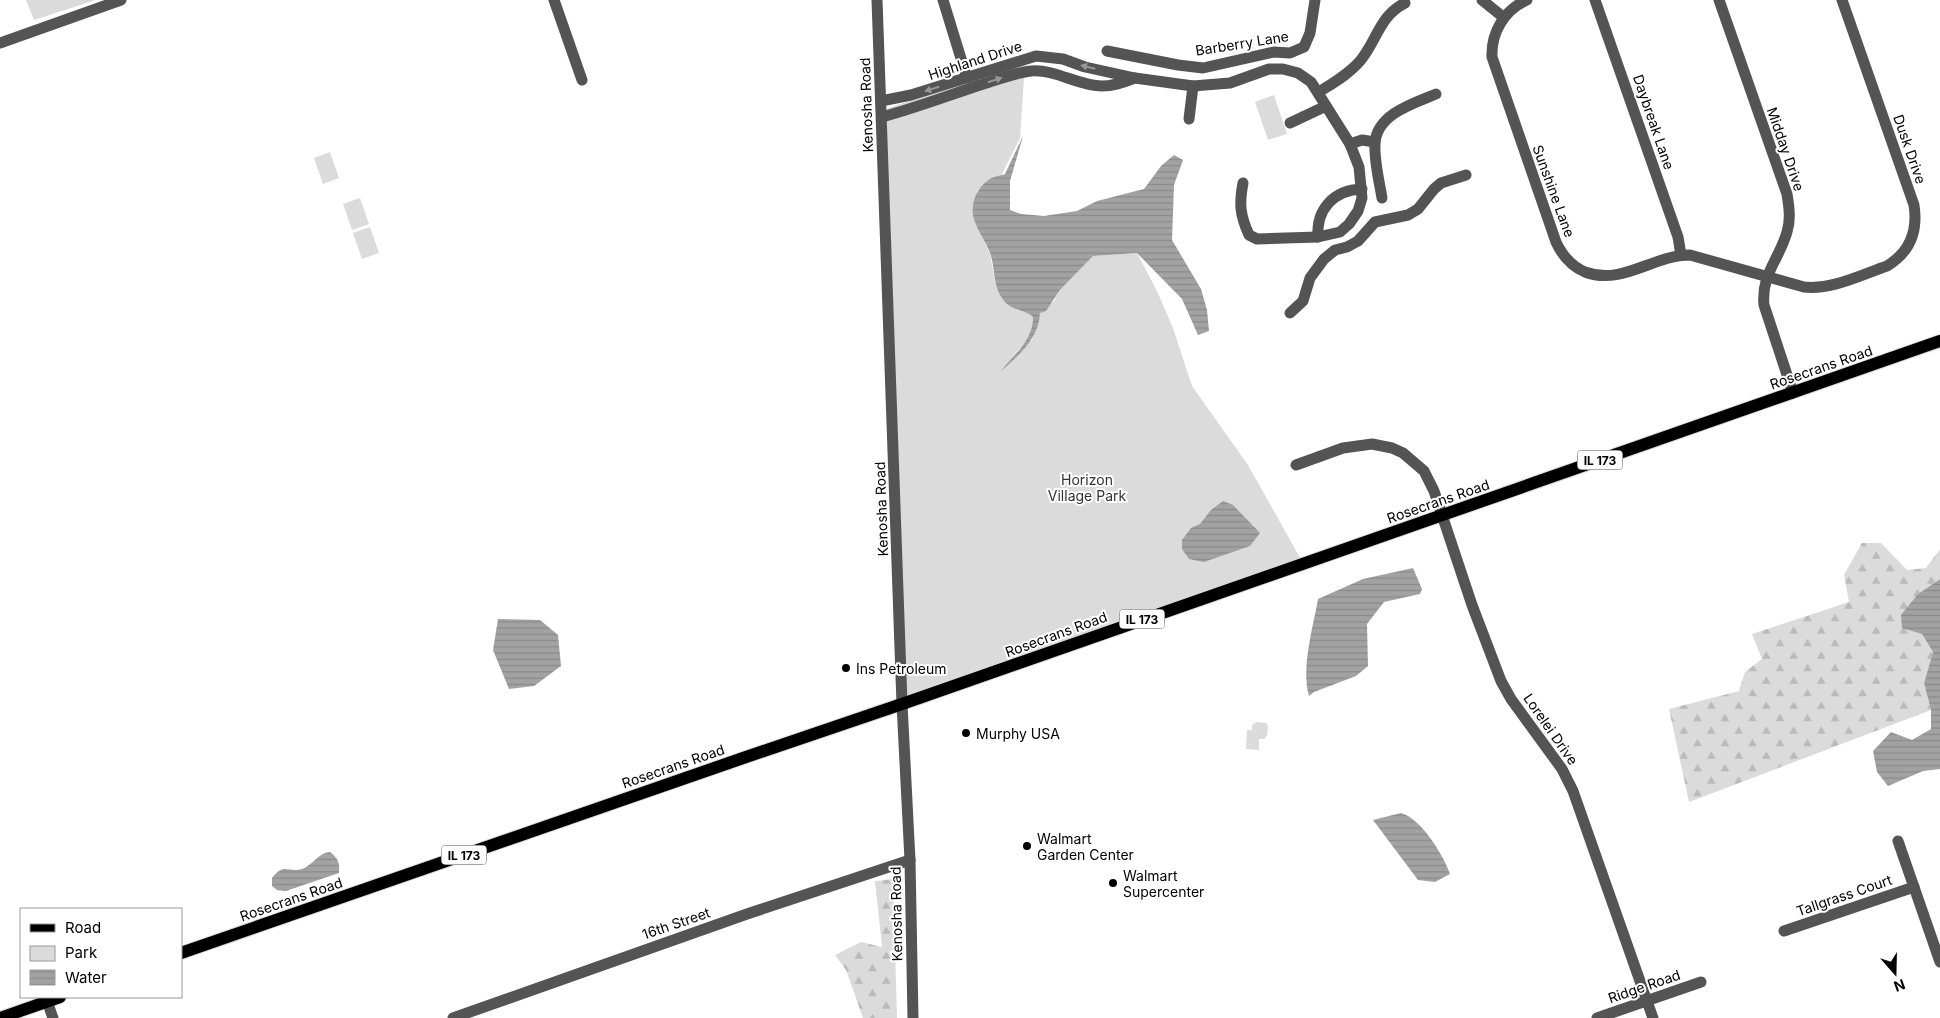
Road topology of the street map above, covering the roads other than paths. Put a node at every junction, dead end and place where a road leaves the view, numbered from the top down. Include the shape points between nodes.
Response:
1 (121, 0) edge
2 (554, 0) edge
3 (877, 0) edge
4 (943, 0) edge
5 (1316, 0) edge
6 (1482, 0) edge
7 (1527, 0) edge
8 (1595, 0) edge
9 (1719, 0) edge
10 (1842, 0) edge
11 (1405, 3) dead end
12 (1503, 17) junction
13 (0, 42) edge
14 (1107, 51) dead end
15 (1240, 60) junction
16 (967, 78) junction
17 (1135, 78) junction
18 (1246, 78) junction
19 (582, 80) dead end
20 (1193, 86) junction
21 (1319, 92) junction
22 (1436, 94) dead end
23 (881, 101) junction
24 (1326, 106) junction
25 (882, 117) junction
26 (1188, 119) dead end
27 (1290, 123) dead end
28 (1375, 142) junction
29 (1350, 144) junction
30 (1466, 175) dead end
31 (1243, 183) dead end
32 (1362, 189) junction
33 (1382, 198) dead end
34 (1349, 224) junction
35 (1318, 237) junction
36 (1361, 237) junction
37 (1681, 255) junction
38 (1766, 276) junction
39 (1290, 313) dead end
40 (1940, 341) edge
41 (1793, 393) junction
42 (1296, 465) dead end
43 (1442, 516) junction
44 (902, 704) junction
45 (1898, 840) dead end
46 (910, 860) junction
47 (1914, 887) junction
48 (1784, 931) dead end
49 (182, 953) edge
50 (1940, 962) edge
51 (1701, 982) dead end
52 (57, 998) edge
53 (48, 1001) junction
54 (1646, 1001) junction
55 (0, 1018) edge
56 (53, 1018) edge
57 (453, 1018) edge
58 (913, 1018) edge
59 (1597, 1018) edge
60 (1653, 1018) edge

1 - 13 street
2 - 19 street
3 - 23 street, Kenosha Road
4 - 16 street
5 - 15 street, Barberry Lane via 1304,47 1290,53 1274,52
6 - 12 street
7 - 12 street
8 - 37 street, Daybreak Lane via 1678,237
9 - 38 street, Midday Drive via 1790,207 1787,232
10 - 38 street, Dusk Drive via 1914,205 1916,217 1912,240 1887,266 1827,287 1804,288
11 - 21 street via 1384,19 1359,62
12 - 37 street, Sunshine Lane via 1492,48 1494,69 1560,251 1574,266 1602,276 1624,274
14 - 15 street, Barberry Lane via 1178,66 1204,68
15 - 18 street
17 -> 16 street, Highland Drive via 1063,59 1036,56
16 -> 23 street, Highland Drive
17 - 20 street, Highland Drive
25 -> 17 street, Highland Drive via 1001,78 1030,72 1056,74 1100,86 1112,86
18 - 20 street, Highland Drive via 1230,83
18 - 21 street, Highland Drive via 1269,69 1283,69 1298,73
20 - 26 street
21 - 24 street, Highland Drive
22 - 28 street via 1396,113 1381,126
23 - 25 street, Kenosha Road
24 - 27 street
24 - 29 street, Highland Drive
25 - 44 street, Kenosha Road
28 - 29 street via 1362,140
28 - 33 street
29 - 32 street, Highland Drive via 1359,167
30 - 36 street via 1441,183 1418,209 1408,215 1375,222
31 - 35 street via 1241,218 1249,235 1258,239
32 - 34 street, Highland Drive via 1358,211
32 - 35 street via 1343,192 1328,202 1319,218
34 - 35 street via 1340,232
34 - 36 street
36 - 39 street via 1324,259 1310,278 1303,301
37 - 38 street, Sunshine Lane
38 - 41 street, Midday Drive via 1764,305
40 - 41 main road, Rosecrans Road / IL 173
41 - 43 main road, Rosecrans Road / IL 173
42 - 43 street, Lorelei Drive via 1353,446 1372,444 1392,448 1411,458 1424,471
43 - 44 main road, Rosecrans Road / IL 173
43 - 54 street, Lorelei Drive via 1501,681 1562,768 1573,791
44 - 46 street, Kenosha Road
44 - 49 main road, Rosecrans Road / IL 173
45 - 47 street
46 - 57 street, 16th Street
46 - 58 street, Kenosha Road
47 - 48 street, Tallgrass Court
47 - 50 street
51 - 54 street, Ridge Road
52 - 53 main road
53 - 55 main road
53 - 56 street
54 - 59 street, Ridge Road
54 - 60 street, Lorelei Drive

